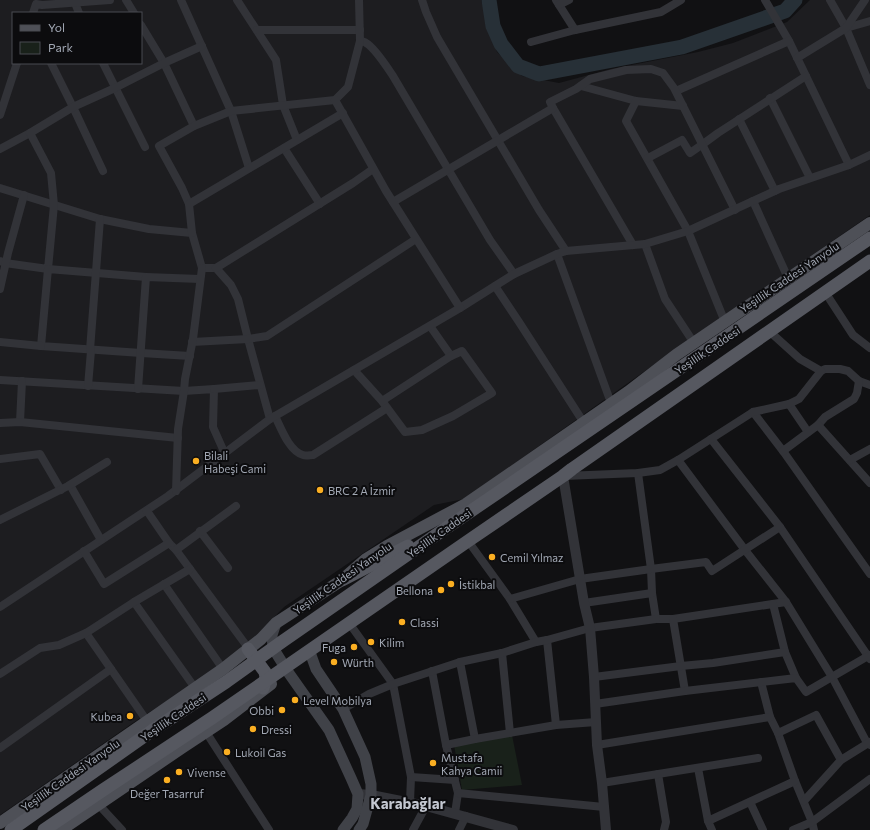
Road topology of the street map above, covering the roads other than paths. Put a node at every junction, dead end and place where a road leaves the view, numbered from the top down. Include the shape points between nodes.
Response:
1 (110, 0) edge
2 (126, 0) edge
3 (181, 0) edge
4 (237, 0) edge
5 (359, 0) edge
6 (422, 0) edge
7 (570, 0) edge
8 (682, 0) edge
9 (765, 0) edge
10 (830, 0) edge
11 (865, 0) edge
12 (33, 2) edge
13 (558, 2) edge
14 (74, 3) junction
15 (79, 12) edge
16 (133, 12) edge
17 (870, 21) edge
18 (142, 27) edge
19 (846, 28) junction
20 (257, 30) junction
21 (360, 30) junction
22 (575, 30) junction
23 (360, 41) junction
24 (789, 41) junction
25 (531, 42) dead end
26 (202, 46) junction
27 (797, 58) junction
28 (164, 63) junction
29 (17, 64) edge
30 (52, 64) edge
31 (103, 64) edge
32 (806, 76) junction
33 (870, 85) edge
34 (580, 86) junction
35 (115, 88) junction
36 (676, 91) junction
37 (770, 98) junction
38 (335, 100) junction
39 (636, 101) junction
40 (283, 105) junction
41 (683, 106) junction
42 (73, 107) junction
43 (553, 108) junction
44 (231, 111) junction
45 (342, 113) junction
46 (0, 115) edge
47 (739, 119) junction
48 (194, 126) junction
49 (30, 133) junction
50 (297, 140) junction
51 (498, 140) junction
52 (703, 144) junction
53 (145, 147) dead end
54 (284, 148) junction
55 (0, 149) edge
56 (870, 155) edge
57 (648, 158) junction
58 (849, 165) junction
59 (249, 168) junction
60 (374, 169) junction
61 (448, 170) junction
62 (103, 171) dead end
63 (810, 178) junction
64 (0, 188) edge
65 (775, 191) junction
66 (24, 195) junction
67 (753, 201) junction
68 (393, 202) junction
69 (189, 204) junction
70 (320, 204) junction
71 (54, 205) junction
72 (735, 210) junction
73 (100, 219) junction
74 (870, 223) edge
75 (688, 231) junction
76 (192, 233) junction
77 (870, 238) edge
78 (416, 239) junction
79 (645, 244) junction
80 (633, 245) junction
81 (566, 251) junction
82 (556, 254) junction
83 (870, 261) edge
84 (3, 262) edge
85 (202, 268) junction
86 (216, 268) junction
87 (48, 269) junction
88 (96, 273) junction
89 (514, 274) junction
90 (146, 277) junction
91 (788, 278) junction
92 (200, 279) junction
93 (495, 286) junction
94 (0, 289) edge
95 (825, 292) junction
96 (460, 308) junction
97 (725, 322) junction
98 (430, 326) junction
99 (769, 331) junction
100 (248, 339) junction
101 (0, 342) edge
102 (192, 342) junction
103 (694, 343) junction
104 (41, 346) junction
105 (870, 348) edge
106 (90, 350) junction
107 (140, 353) junction
108 (190, 356) junction
109 (451, 356) junction
110 (354, 370) junction
111 (821, 371) junction
112 (0, 380) edge
113 (22, 381) junction
114 (859, 381) junction
115 (870, 384) edge
116 (260, 385) junction
117 (88, 386) junction
118 (138, 389) junction
119 (214, 389) junction
120 (184, 392) junction
121 (611, 403) junction
122 (789, 404) junction
123 (384, 405) junction
124 (754, 412) junction
125 (272, 418) junction
126 (20, 422) junction
127 (0, 423) edge
128 (584, 423) junction
129 (818, 424) junction
130 (808, 432) junction
131 (178, 438) junction
132 (711, 440) junction
133 (870, 449) edge
134 (783, 451) junction
135 (225, 454) junction
136 (0, 458) edge
137 (678, 460) junction
138 (850, 460) junction
139 (107, 462) dead end
140 (638, 473) junction
141 (563, 476) junction
142 (870, 483) edge
143 (70, 485) junction
144 (60, 490) junction
145 (176, 491) junction
146 (236, 506) dead end
147 (147, 511) junction
148 (0, 520) edge
149 (780, 527) junction
150 (200, 531) junction
151 (430, 539) junction
152 (101, 540) junction
153 (468, 540) junction
154 (169, 543) junction
155 (176, 550) junction
156 (745, 550) junction
157 (84, 551) junction
158 (228, 568) dead end
159 (651, 568) junction
160 (190, 569) junction
161 (870, 574) edge
162 (580, 579) junction
163 (342, 580) junction
164 (164, 584) junction
165 (652, 593) junction
166 (510, 599) junction
167 (134, 602) junction
168 (786, 602) junction
169 (584, 603) junction
170 (773, 604) junction
171 (0, 607) edge
172 (656, 619) junction
173 (673, 619) junction
174 (276, 623) junction
175 (348, 623) junction
176 (590, 628) junction
177 (86, 633) junction
178 (547, 640) junction
179 (536, 642) junction
180 (273, 648) junction
181 (248, 649) junction
182 (314, 650) junction
183 (785, 652) junction
184 (502, 653) junction
185 (869, 657) edge
186 (256, 660) junction
187 (460, 662) junction
188 (682, 666) junction
189 (111, 669) junction
190 (223, 669) junction
191 (287, 669) junction
192 (432, 671) junction
193 (0, 674) edge
194 (594, 677) junction
195 (832, 677) junction
196 (796, 678) junction
197 (760, 682) junction
198 (393, 684) junction
199 (263, 686) junction
200 (195, 688) junction
201 (685, 690) junction
202 (595, 704) junction
203 (343, 709) junction
204 (770, 717) junction
205 (147, 721) junction
206 (596, 722) junction
207 (556, 725) junction
208 (206, 732) junction
209 (510, 733) junction
210 (778, 733) junction
211 (475, 738) junction
212 (597, 744) junction
213 (869, 744) edge
214 (446, 745) junction
215 (0, 748) edge
216 (758, 758) dead end
217 (841, 760) junction
218 (698, 768) junction
219 (658, 774) junction
220 (411, 777) junction
221 (455, 780) junction
222 (795, 781) junction
223 (869, 782) edge
224 (602, 783) junction
225 (458, 793) junction
226 (358, 794) junction
227 (371, 795) junction
228 (804, 801) junction
229 (410, 802) junction
230 (750, 802) junction
231 (98, 804) junction
232 (426, 806) junction
233 (604, 807) junction
234 (455, 813) junction
235 (466, 816) junction
236 (708, 821) junction
237 (4, 823) edge
238 (813, 826) edge
239 (507, 829) edge
240 (44, 830) edge
241 (61, 830) edge
242 (122, 830) edge
243 (269, 830) edge
244 (343, 830) edge
245 (359, 830) edge
246 (413, 830) edge
247 (459, 830) edge
248 (606, 830) edge
249 (664, 830) edge
250 (712, 830) edge
251 (764, 830) edge
252 (793, 830) edge

1 - 14 street
2 - 16 street
3 - 26 street
4 - 20 street
5 - 21 street
6 - 51 street via 437,37
7 - 13 street
8 - 22 street via 661,12
9 - 24 street
10 - 19 street
11 - 19 street
12 - 14 street via 42,5
13 - 22 street
14 - 15 street
17 - 19 street
18 - 28 street
19 - 27 street
19 - 33 street
20 - 21 street
20 - 40 street via 276,60
21 - 23 street
22 - 25 street
23 - 38 street via 348,87
23 - 61 street via 366,42 375,51 393,76
24 - 27 street
24 - 36 street
26 - 28 street
26 - 44 street
27 - 32 street
28 - 35 street
28 - 48 street
29 - 46 street
30 - 42 street
31 - 35 street
32 - 37 street
32 - 58 street
34 - 36 street via 590,79 626,70 651,69 663,73
34 - 39 street
34 - 43 street via 550,102
35 - 42 street
35 - 53 street
36 - 41 street
37 - 47 street
37 - 63 street
38 - 40 street
38 - 45 street
39 - 41 street
39 - 57 street via 626,121
40 - 44 street
40 - 50 street
41 - 52 street
42 - 49 street
42 - 62 street
43 - 51 street
43 - 80 street
44 - 48 street
44 - 59 street
45 - 50 street
45 - 60 street
47 - 52 street
47 - 65 street
48 - 69 street via 159,146
49 - 55 street
49 - 71 street via 51,173
50 - 54 street
51 - 61 street
51 - 81 street
52 - 57 street via 690,153 682,140
52 - 72 street
54 - 59 street
54 - 70 street
56 - 58 street
57 - 75 street
58 - 63 street
59 - 69 street
60 - 68 street
60 - 70 street
61 - 68 street
61 - 89 street via 490,240
63 - 65 street
64 - 66 street
65 - 67 street
66 - 71 street
66 - 84 street
67 - 72 street
67 - 91 street
68 - 78 street
69 - 76 street
70 - 86 street
71 - 73 street
71 - 87 street
72 - 75 street
73 - 76 street via 149,230
73 - 88 street
74 - 91 main road, Yeşillik Caddesi Yanyolu
75 - 79 street
75 - 97 street
76 - 85 street
77 - 151 highway, Yeşillik Caddesi
78 - 96 street
78 - 100 street via 267,336
79 - 80 street
79 - 103 street via 665,299
80 - 81 street
81 - 82 street
82 - 89 street
82 - 121 street
83 - 95 highway, Yeşillik Caddesi
84 - 87 street
84 - 94 street
85 - 86 street
85 - 92 street
86 - 100 street via 231,285 238,299
87 - 88 street
87 - 104 street
88 - 90 street
88 - 106 street
89 - 93 street
90 - 92 street
90 - 107 street
91 - 97 main road, Yeşillik Caddesi Yanyolu
92 - 102 street
93 - 96 street
93 - 128 street
95 - 99 highway, Yeşillik Caddesi
95 - 105 street via 853,335
96 - 98 street
97 - 103 main road, Yeşillik Caddesi Yanyolu
98 - 109 street
98 - 110 street
99 - 111 street via 800,359
99 - 141 highway, Yeşillik Caddesi
100 - 102 street
100 - 116 street
101 - 104 street
102 - 108 street
103 - 121 main road, Yeşillik Caddesi Yanyolu
104 - 106 street
106 - 107 street
106 - 117 street
107 - 108 street
107 - 118 street
108 - 120 street
109 - 123 street
109 - 123 street via 462,351 492,393 453,416 422,430 405,432
110 - 123 street
110 - 125 street
111 - 114 street via 848,371
111 - 122 street via 799,399
112 - 113 street
113 - 117 street
113 - 126 street
114 - 115 street
114 - 129 street via 854,400
116 - 119 street
116 - 125 street
117 - 118 street
118 - 120 street
119 - 120 street
119 - 135 street via 212,427
120 - 131 street
121 - 128 main road, Yeşillik Caddesi Yanyolu
122 - 124 street
122 - 130 street
123 - 125 street via 313,455 304,456 296,451
124 - 132 street
124 - 134 street
125 - 135 street
126 - 127 street
126 - 131 street
128 - 163 main road, Yeşillik Caddesi Yanyolu via 466,504 366,559
129 - 130 street
129 - 138 street
130 - 134 street
131 - 145 street
132 - 137 street
132 - 149 street
133 - 138 street
134 - 161 street
135 - 145 street
136 - 144 street via 40,454
137 - 140 street via 660,470
137 - 156 street
138 - 142 street
139 - 143 street
140 - 141 street
140 - 159 street
141 - 153 highway, Yeşillik Caddesi
141 - 162 street
143 - 144 street
143 - 152 street
144 - 148 street
145 - 147 street
146 - 150 street
147 - 152 street
147 - 154 street
149 - 156 street
149 - 185 street
150 - 155 street
150 - 158 street
151 - 163 highway via 414,542
151 - 180 highway, Yeşillik Caddesi
152 - 157 street
153 - 166 street
153 - 175 highway, Yeşillik Caddesi
154 - 155 street
154 - 157 street via 104,584
155 - 160 street
156 - 159 street via 712,571 706,562
156 - 168 street
157 - 171 street
159 - 162 street
159 - 165 street
160 - 164 street
160 - 181 street
162 - 166 street
162 - 169 street
163 - 174 main road, Yeşillik Caddesi Yanyolu
164 - 167 street
164 - 190 street
165 - 169 street
165 - 172 street
166 - 179 street
167 - 177 street
167 - 200 street
168 - 170 street
168 - 195 street
169 - 176 street
170 - 173 street
170 - 183 street
172 - 173 street
172 - 176 street
173 - 188 street
174 - 180 main road via 272,635
174 - 181 main road, Yeşillik Caddesi Yanyolu
175 - 182 highway, Yeşillik Caddesi
175 - 198 street
176 - 178 street
176 - 194 street
177 - 189 street
177 - 193 street via 60,645 40,648
178 - 179 street
178 - 207 street
179 - 184 street
180 - 186 highway, Yeşillik Caddesi
180 - 191 main road
181 - 186 highway
181 - 190 main road, Yeşillik Caddesi Yanyolu
182 - 191 highway, Yeşillik Caddesi
182 - 203 main road via 316,669
183 - 188 street
183 - 196 street
184 - 187 street
184 - 209 street
185 - 195 street
186 - 199 highway via 265,672
186 - 237 highway, Yeşillik Caddesi via 153,730
187 - 192 street
187 - 211 street
188 - 194 street
188 - 201 street
189 - 205 street
189 - 215 street
190 - 200 main road, Yeşillik Caddesi Yanyolu
191 - 199 highway, Yeşillik Caddesi
191 - 226 main road via 329,730
192 - 198 street
192 - 214 street
194 - 202 street
195 - 196 street via 806,692
195 - 213 street
196 - 197 street
197 - 201 street
197 - 204 street
198 - 203 street
198 - 220 street
199 - 208 main road
199 - 240 highway, Yeşillik Caddesi
200 - 205 main road, Yeşillik Caddesi Yanyolu
201 - 202 street
202 - 206 street
203 - 227 main road via 366,757
204 - 210 street
204 - 212 street
205 - 237 main road, Yeşillik Caddesi Yanyolu
206 - 207 street
206 - 212 street
207 - 209 street
208 - 231 main road
208 - 243 street
209 - 211 street
210 - 217 street via 816,715
210 - 222 street
211 - 214 street
212 - 224 street
213 - 217 street
214 - 221 street
216 - 218 street
217 - 228 street
218 - 219 street
218 - 236 street
219 - 224 street
219 - 249 street via 666,822
220 - 221 street
220 - 229 street
221 - 225 street
222 - 228 street
222 - 230 street
223 - 238 street
224 - 233 street
225 - 233 street
225 - 234 street
226 - 227 street
226 - 244 main road via 357,809
227 - 229 street
227 - 245 main road
228 - 238 street
229 - 232 street
230 - 236 street
230 - 251 street
231 - 241 main road
231 - 242 street
232 - 234 street
232 - 246 street
233 - 248 street
234 - 235 street
235 - 239 street
235 - 247 street
236 - 250 street
238 - 252 street

